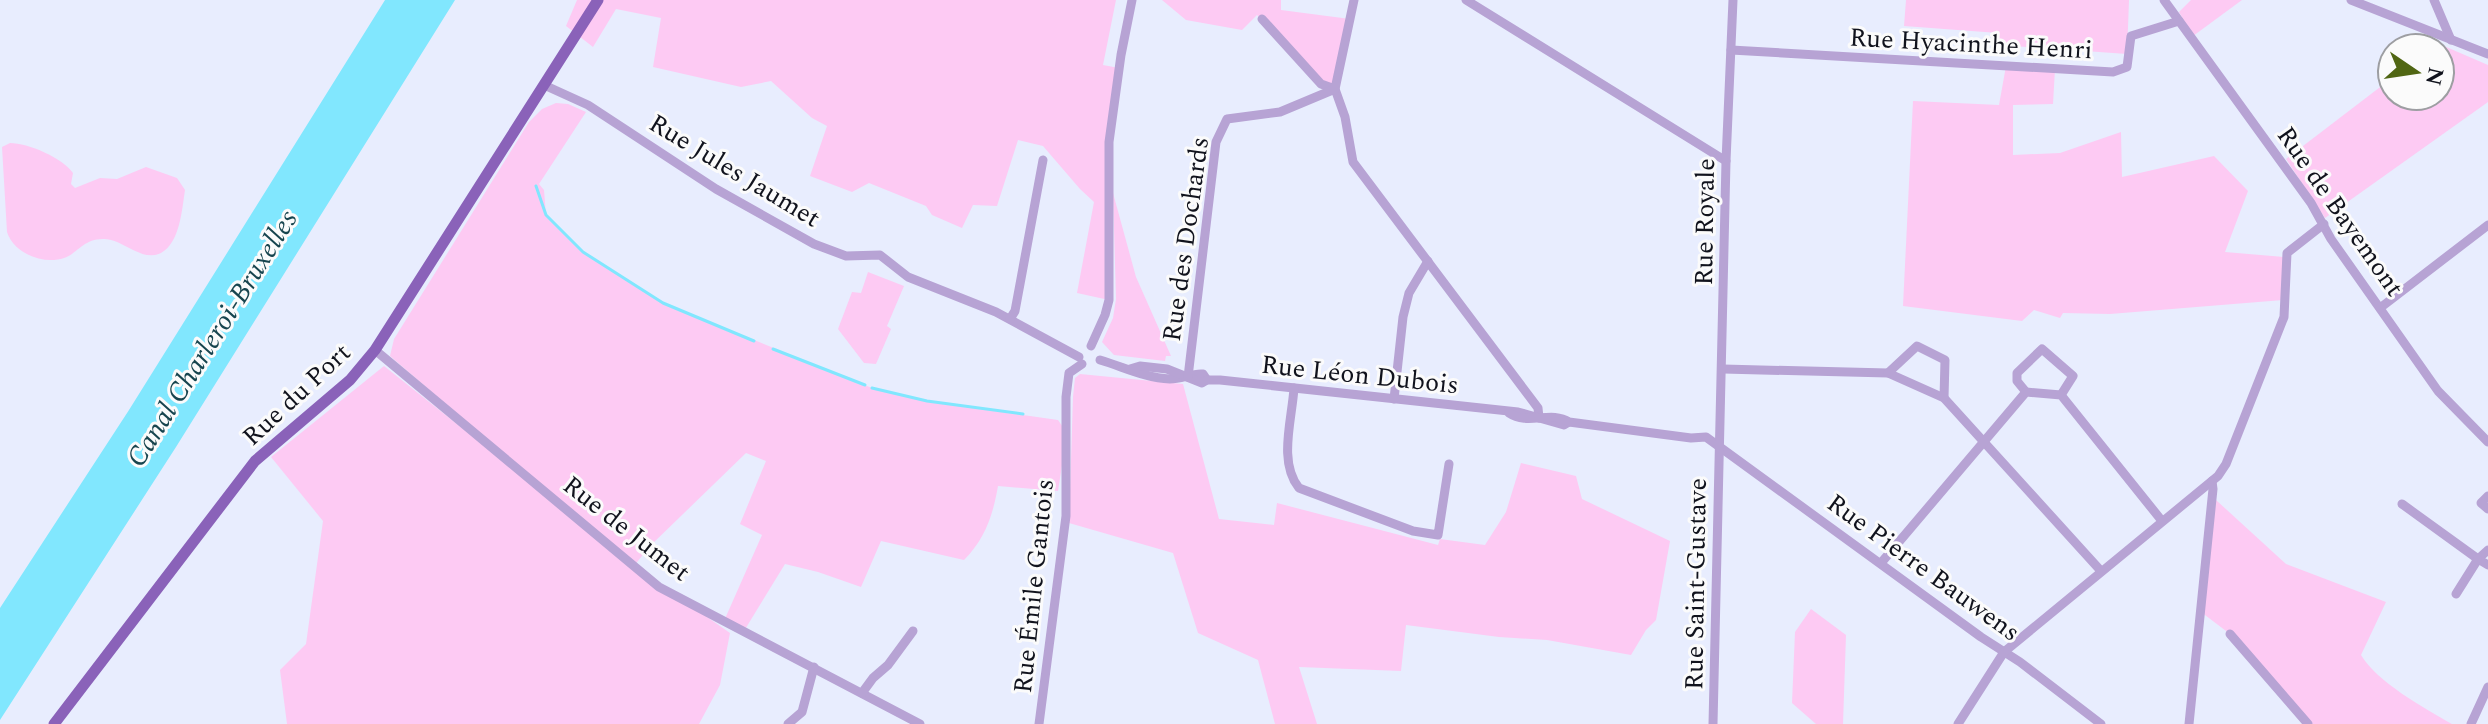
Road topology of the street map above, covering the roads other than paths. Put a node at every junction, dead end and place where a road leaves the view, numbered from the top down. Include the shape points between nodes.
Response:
1 (598, 0) edge
2 (1132, 0) edge
3 (1354, 0) edge
4 (1466, 0) edge
5 (1733, 0) edge
6 (2164, 0) edge
7 (2351, 0) edge
8 (2434, 0) edge
9 (1484, 5) edge
10 (1262, 19) dead end
11 (2179, 21) junction
12 (2431, 32) edge
13 (2448, 32) edge
14 (2456, 42) edge
15 (1731, 50) junction
16 (2488, 54) edge
17 (544, 85) junction
18 (1335, 89) junction
19 (1043, 160) dead end
20 (1726, 161) junction
21 (2324, 224) junction
22 (2488, 225) edge
23 (1428, 261) junction
24 (2380, 308) junction
25 (1010, 319) junction
26 (1091, 346) junction
27 (375, 350) junction
28 (1100, 360) junction
29 (1080, 361) junction
30 (1723, 369) junction
31 (1888, 373) junction
32 (1188, 377) junction
33 (1294, 388) junction
34 (2026, 392) junction
35 (2061, 395) junction
36 (1944, 398) junction
37 (1394, 399) junction
38 (1539, 418) junction
39 (1984, 441) junction
40 (2488, 442) edge
41 (1720, 446) junction
42 (1449, 464) dead end
43 (2212, 481) junction
44 (2472, 493) dead end
45 (2486, 503) edge
46 (2402, 504) dead end
47 (2162, 521) junction
48 (2488, 550) edge
49 (2478, 559) junction
50 (1881, 563) junction
51 (2488, 565) edge
52 (2101, 571) junction
53 (2456, 594) dead end
54 (913, 631) dead end
55 (2230, 634) dead end
56 (2004, 652) junction
57 (814, 667) junction
58 (2488, 687) edge
59 (862, 693) junction
60 (802, 712) junction
61 (54, 724) edge
62 (788, 724) edge
63 (802, 724) edge
64 (920, 724) edge
65 (1039, 724) edge
66 (1713, 724) edge
67 (1958, 724) edge
68 (2101, 724) edge
69 (2189, 724) edge
70 (2308, 724) edge
71 (2471, 724) edge

1 - 17 main road, Rue du Port
2 - 26 street via 1109,142 1109,300
3 - 18 street
4 - 9 street
5 - 15 street, Rue Royale
6 - 11 street, Rue de Bayemont
7 - 12 street
8 - 13 street
9 - 20 street
10 - 18 street via 1321,84
11 - 15 street, Rue Hyacinthe Henri via 2131,36 2127,67 2113,72
11 - 21 street, Rue de Bayemont
14 - 16 street
15 - 20 street, Rue Royale
17 - 25 street, Rue Jules Jaumet via 588,105 736,201 814,244 846,256 880,255 908,277
17 - 27 main road, Rue du Port
18 - 23 street via 1353,162
18 - 32 street, Rue des Dochards via 1280,112 1227,119 1216,142
19 - 25 street
20 - 30 street, Rue Royale
21 - 24 street, Rue de Bayemont
21 - 43 street via 2287,253 2284,317 2226,464
22 - 24 street
23 - 37 street via 1409,293 1403,317
23 - 38 street via 1538,408
24 - 40 street, Rue de Bayemont via 2438,391
25 - 29 street, Rue Jules Jaumet
26 - 28 street via 1099,350
26 - 29 street via 1083,348
27 - 57 street, Rue de Jumet via 659,587
27 - 61 main road, Rue du Port via 350,380 255,461
28 - 29 street via 1092,367
28 - 32 street, Rue Léon Dubois via 1138,375
29 - 65 street, Rue Émile Gantois via 1069,373 1066,397 1066,516
30 - 31 street
30 - 41 street, Rue Royale
31 - 36 street
31 - 36 street via 1917,346 1945,360
32 - 33 street, Rue Léon Dubois via 1202,383
33 - 37 street, Rue Léon Dubois
33 - 42 street via 1287,462 1299,488 1413,531 1438,535
34 - 35 street
34 - 35 street via 2017,373 2042,349 2073,376
34 - 39 street
35 - 47 street
36 - 39 street
37 - 38 street, Rue Léon Dubois
38 - 41 street, Rue Léon Dubois
39 - 50 street
39 - 52 street
41 - 50 street, Rue Pierre Bauwens
41 - 66 street, Rue Saint-Gustave
43 - 47 street
43 - 69 street
44 - 45 street
46 - 49 street
47 - 52 street
48 - 49 street
49 - 51 street
49 - 53 street
50 - 56 street, Rue Pierre Bauwens
52 - 56 street
54 - 59 street
55 - 70 street
56 - 67 street
56 - 68 street, Rue Pierre Bauwens
57 - 59 street, Rue de Jumet
57 - 60 street
58 - 71 street
59 - 64 street, Rue de Jumet
60 - 62 street
60 - 63 street

